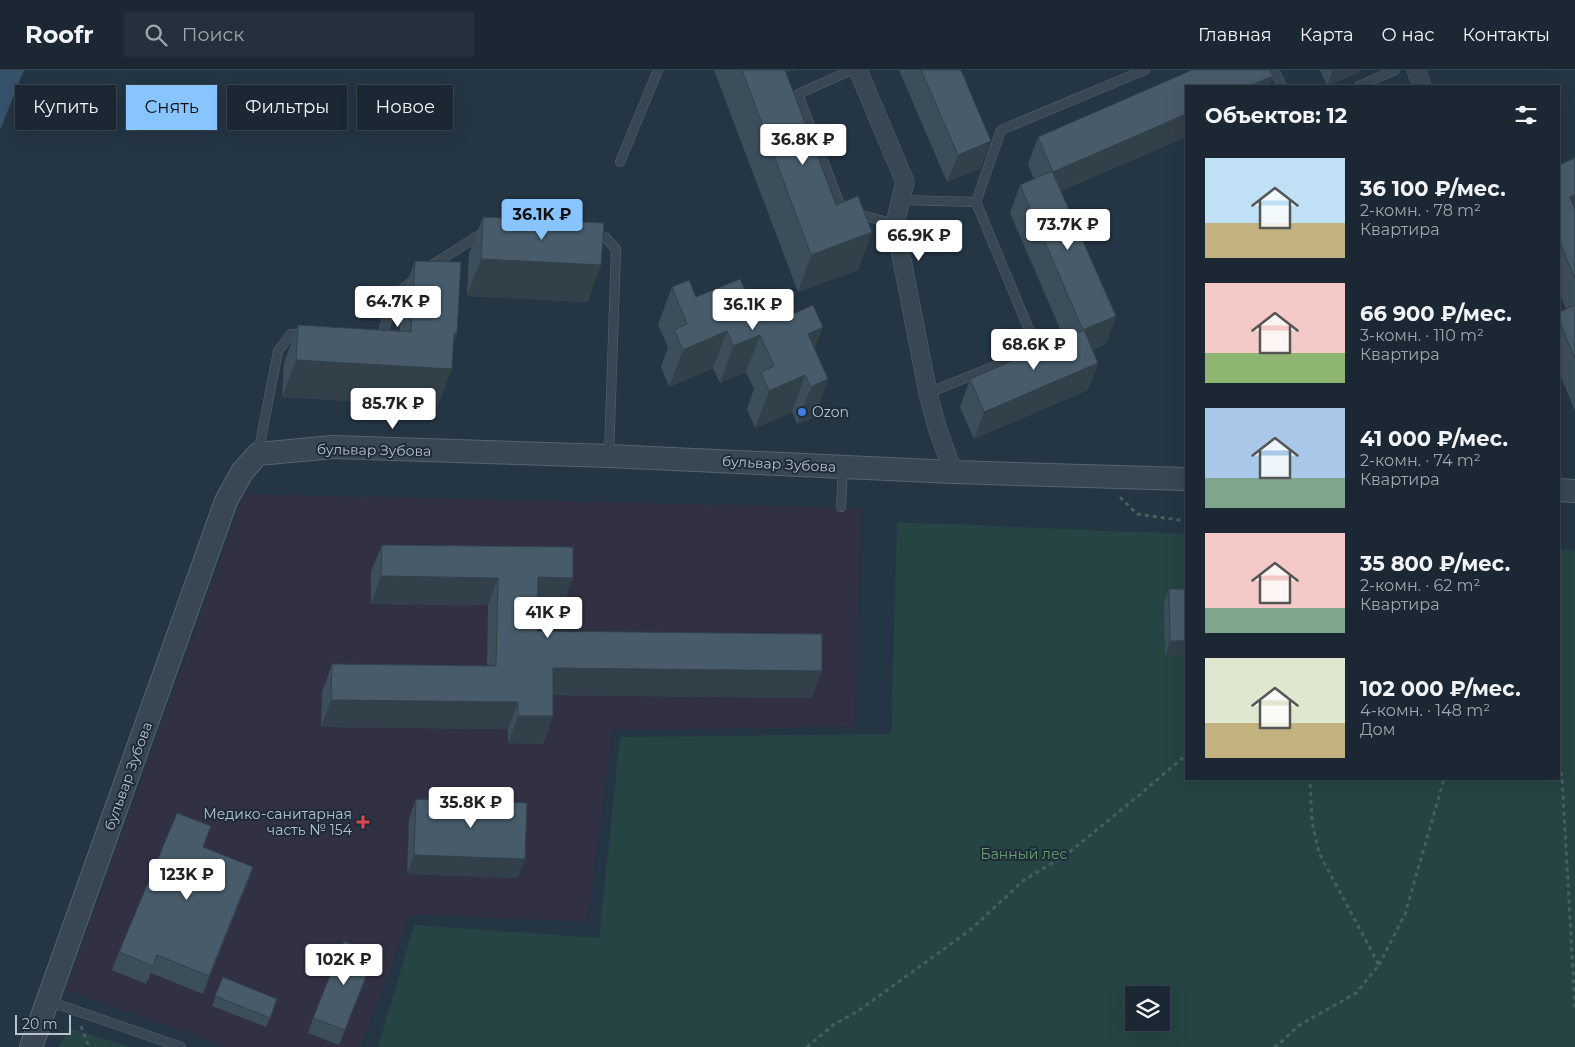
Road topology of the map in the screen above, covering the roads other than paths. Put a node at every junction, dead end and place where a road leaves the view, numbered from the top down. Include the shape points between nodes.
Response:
1 (658, 70) edge
2 (852, 70) edge
3 (858, 70) edge
4 (1145, 70) edge
5 (1274, 70) edge
6 (1395, 70) edge
7 (1416, 70) edge
8 (1282, 85) edge
9 (1361, 85) edge
10 (1422, 85) edge
11 (620, 162) dead end
12 (900, 200) junction
13 (976, 202) junction
14 (895, 224) junction
15 (587, 232) edge
16 (498, 235) edge
17 (319, 335) edge
18 (364, 336) edge
19 (928, 393) junction
20 (258, 454) junction
21 (609, 456) junction
22 (843, 467) junction
23 (953, 472) junction
24 (1185, 479) edge
25 (1560, 490) edge
26 (1575, 491) edge
27 (841, 507) dead end
28 (48, 1000) junction
29 (31, 1047) edge
30 (181, 1047) edge

1 - 11 lane
2 - 14 lane via 798,94 842,210
3 - 12 street via 905,182
4 - 13 lane via 1001,130
5 - 8 lane
6 - 9 lane
7 - 10 street
12 - 13 lane
12 - 14 street
13 - 19 lane via 1037,349
14 - 19 street
15 - 21 lane via 605,237 616,250
16 - 18 lane via 478,236 428,268 394,296 382,336
17 - 20 lane via 292,334 278,351
19 - 23 street
20 - 21 street, бульвар Зубова via 333,447
20 - 28 street, бульвар Зубова via 242,472 226,501
21 - 22 street, бульвар Зубова
22 - 23 street, бульвар Зубова
22 - 27 lane
23 - 24 street, бульвар Зубова
25 - 26 street
28 - 29 street, бульвар Зубова
28 - 30 lane

